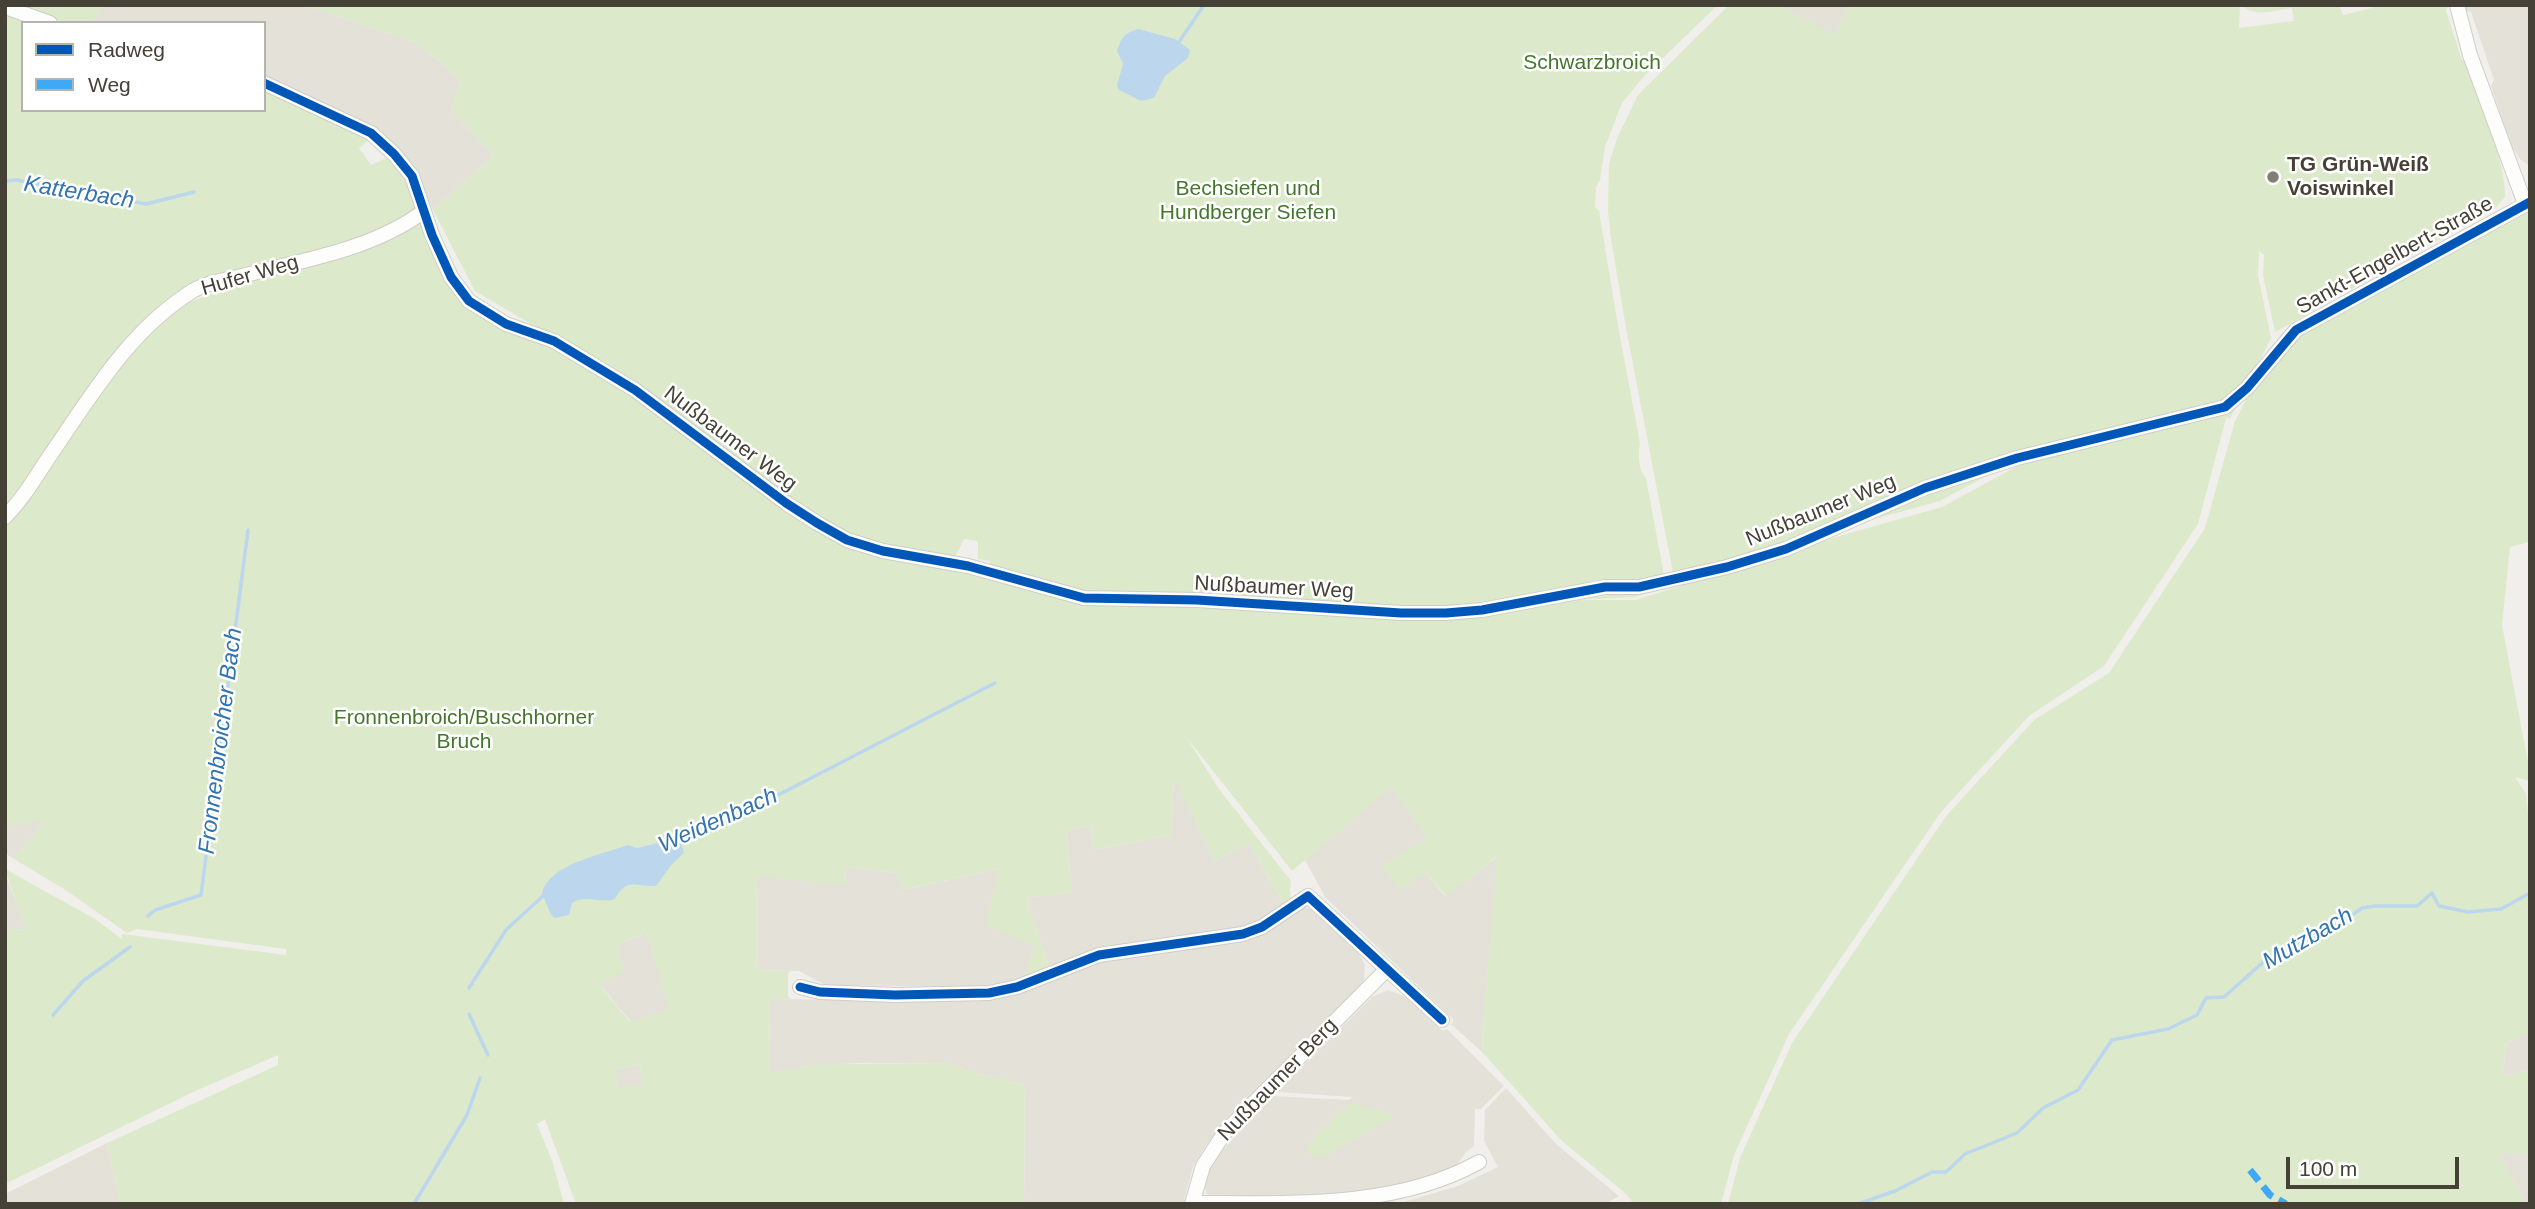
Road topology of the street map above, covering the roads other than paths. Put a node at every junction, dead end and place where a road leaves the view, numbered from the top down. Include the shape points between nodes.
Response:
1 (2457, 5) edge
2 (5, 7) edge
3 (44, 21) edge
4 (266, 84) edge
5 (2528, 203) edge
6 (424, 211) junction
7 (2225, 407) joint
8 (5, 517) edge
9 (1386, 970) junction
10 (800, 987) dead end
11 (1442, 1020) dead end
12 (1479, 1162) dead end
13 (1192, 1204) edge

1 - 5 street via 2470,55
2 - 3 street
4 - 6 street, Nußbaumer Weg via 371,133 412,176
5 - 7 street, Sankt-Engelbert-Straße via 2295,330
6 - 7 street, Nußbaumer Weg via 451,277 469,300 506,324 554,341 635,390 817,523 847,540 883,551 968,566 1084,598 1446,613 1605,587 1639,587 1786,549 1925,488 2017,458
6 - 8 street, Hufer Weg via 376,239 198,288 168,307 112,365
9 - 10 street via 1308,896 1262,927 1243,934 1099,956 989,993 895,995
9 - 11 street
9 - 13 street, Nußbaumer Berg via 1225,1132 1203,1166
12 - 13 street via 1457,1177 1390,1199

